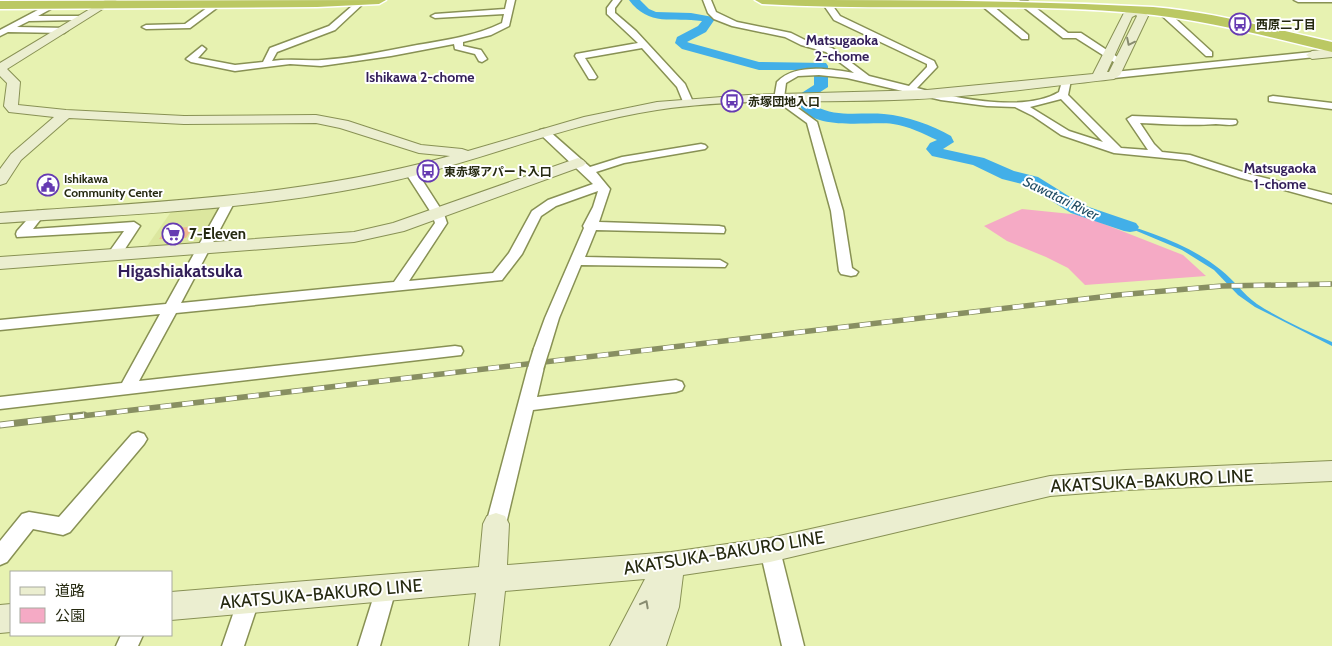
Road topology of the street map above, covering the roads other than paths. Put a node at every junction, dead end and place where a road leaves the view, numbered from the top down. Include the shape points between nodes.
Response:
1 (379, 0) edge
2 (511, 0) edge
3 (617, 0) edge
4 (707, 0) edge
5 (762, 0) edge
6 (1298, 0) edge
7 (1332, 0) edge
8 (318, 1) edge
9 (362, 1) junction
10 (108, 2) edge
11 (844, 2) edge
12 (952, 2) edge
13 (984, 3) junction
14 (1024, 3) junction
15 (218, 4) junction
16 (827, 4) junction
17 (0, 5) edge
18 (54, 5) junction
19 (1137, 10) junction
20 (509, 11) junction
21 (1163, 12) junction
22 (435, 16) dead end
23 (79, 18) junction
24 (26, 19) junction
25 (146, 26) dead end
26 (64, 30) junction
27 (3, 32) edge
28 (1025, 37) dead end
29 (459, 41) junction
30 (643, 45) junction
31 (1332, 47) edge
32 (202, 49) dead end
33 (1332, 53) edge
34 (1209, 54) dead end
35 (1108, 55) junction
36 (1312, 55) joint
37 (482, 59) dead end
38 (1120, 62) dead end
39 (266, 64) junction
40 (0, 69) edge
41 (1114, 76) junction
42 (592, 77) dead end
43 (866, 77) junction
44 (1098, 77) junction
45 (1066, 80) junction
46 (910, 90) junction
47 (925, 94) junction
48 (1062, 96) junction
49 (787, 99) junction
50 (1273, 99) dead end
51 (688, 102) junction
52 (1018, 105) junction
53 (1332, 106) edge
54 (66, 114) junction
55 (1232, 122) dead end
56 (544, 132) junction
57 (701, 147) dead end
58 (1118, 151) junction
59 (476, 153) junction
60 (1159, 155) junction
61 (583, 167) junction
62 (411, 172) junction
63 (0, 180) edge
64 (602, 185) junction
65 (1332, 199) edge
66 (228, 201) junction
67 (438, 214) junction
68 (38, 215) junction
69 (0, 218) edge
70 (590, 226) junction
71 (719, 230) dead end
72 (202, 249) junction
73 (114, 255) junction
74 (576, 261) junction
75 (0, 263) edge
76 (720, 264) dead end
77 (851, 272) dead end
78 (398, 286) junction
79 (171, 309) junction
80 (0, 325) edge
81 (455, 351) dead end
82 (676, 386) dead end
83 (127, 389) junction
84 (0, 403) edge
85 (525, 405) junction
86 (138, 439) dead end
87 (1332, 471) edge
88 (496, 524) joint
89 (770, 550) junction
90 (0, 556) edge
91 (671, 564) junction
92 (492, 581) junction
93 (386, 589) junction
94 (248, 601) junction
95 (172, 606) edge
96 (233, 646) edge
97 (369, 646) edge
98 (484, 646) edge
99 (625, 646) edge
100 (652, 646) edge
101 (793, 646) edge

1 - 9 highway
2 - 20 street
3 - 30 street via 611,14
4 - 43 street via 717,18 788,35 829,50
5 - 16 highway
6 - 7 street
8 - 9 highway
8 - 15 highway
9 - 39 street via 332,28 273,50
10 - 15 highway
10 - 18 highway
10 - 23 street
11 - 12 highway
11 - 16 highway
12 - 13 highway
13 - 14 highway
13 - 28 street
14 - 19 highway
14 - 35 street via 1066,36 1078,35
15 - 25 street via 187,26
16 - 46 street via 837,18 931,63 932,67
17 - 18 highway
18 - 24 street
19 - 21 highway
19 - 35 street via 1128,15
19 -> 41 street via 1143,16
20 - 22 street
20 - 29 street via 506,24
21 - 31 highway
21 - 34 street
23 - 24 street
23 - 26 street
24 - 27 street
26 - 27 street
26 - 40 street
29 - 37 street via 458,46 478,52
29 - 39 street via 321,63
30 - 42 street via 579,56
30 - 51 street via 682,86
32 - 39 street via 191,59 235,68
33 - 36 street
35 - 38 street
35 - 44 street
36 - 41 street
40 - 54 street via 14,82 11,106 14,109
41 - 44 street
43 - 46 street
43 - 49 street via 796,73 781,83
44 - 45 street
45 - 47 street
45 - 48 street
46 - 47 street
47 - 49 street
47 - 52 street via 978,103
48 - 52 street
48 - 58 street
49 - 51 street
49 - 77 street via 812,122 837,210 846,271
50 - 53 street
51 - 56 street via 615,114
52 - 58 street via 1065,133
54 - 59 street via 184,120 316,119 343,124 419,149
54 - 63 street via 16,157
55 - 60 street via 1132,118
56 - 59 street
56 - 61 street
57 - 61 street
58 - 60 street
59 - 62 street
60 - 65 street via 1186,157
61 - 64 street
61 - 67 street
62 - 66 street via 304,192
62 - 67 street
64 - 70 street via 603,194
64 - 78 street via 552,203 536,214 515,254 497,277
66 - 68 street
66 - 72 street
67 - 72 street via 354,237
67 - 78 street via 439,228
68 - 69 street
68 - 73 street via 22,234 134,226
70 - 71 street
70 - 74 street
72 - 73 street
72 - 79 street
73 - 75 street
74 - 76 street
74 - 85 street via 552,318
78 - 79 street
79 - 80 street
79 - 83 street
81 - 83 street
82 - 85 street
83 - 84 street
85 - 88 street
86 - 90 street via 63,526 29,520
87 - 89 street, AKATSUKA-BAKURO LINE via 1050,486
88 - 92 street
89 - 91 street, AKATSUKA-BAKURO LINE
89 - 101 street
91 - 92 street, AKATSUKA-BAKURO LINE
99 -> 91 street via 650,593
91 - 100 street via 668,597
92 - 93 street, AKATSUKA-BAKURO LINE
92 - 98 street
93 - 94 street, AKATSUKA-BAKURO LINE
93 - 97 street
94 - 95 street, AKATSUKA-BAKURO LINE
94 - 96 street

